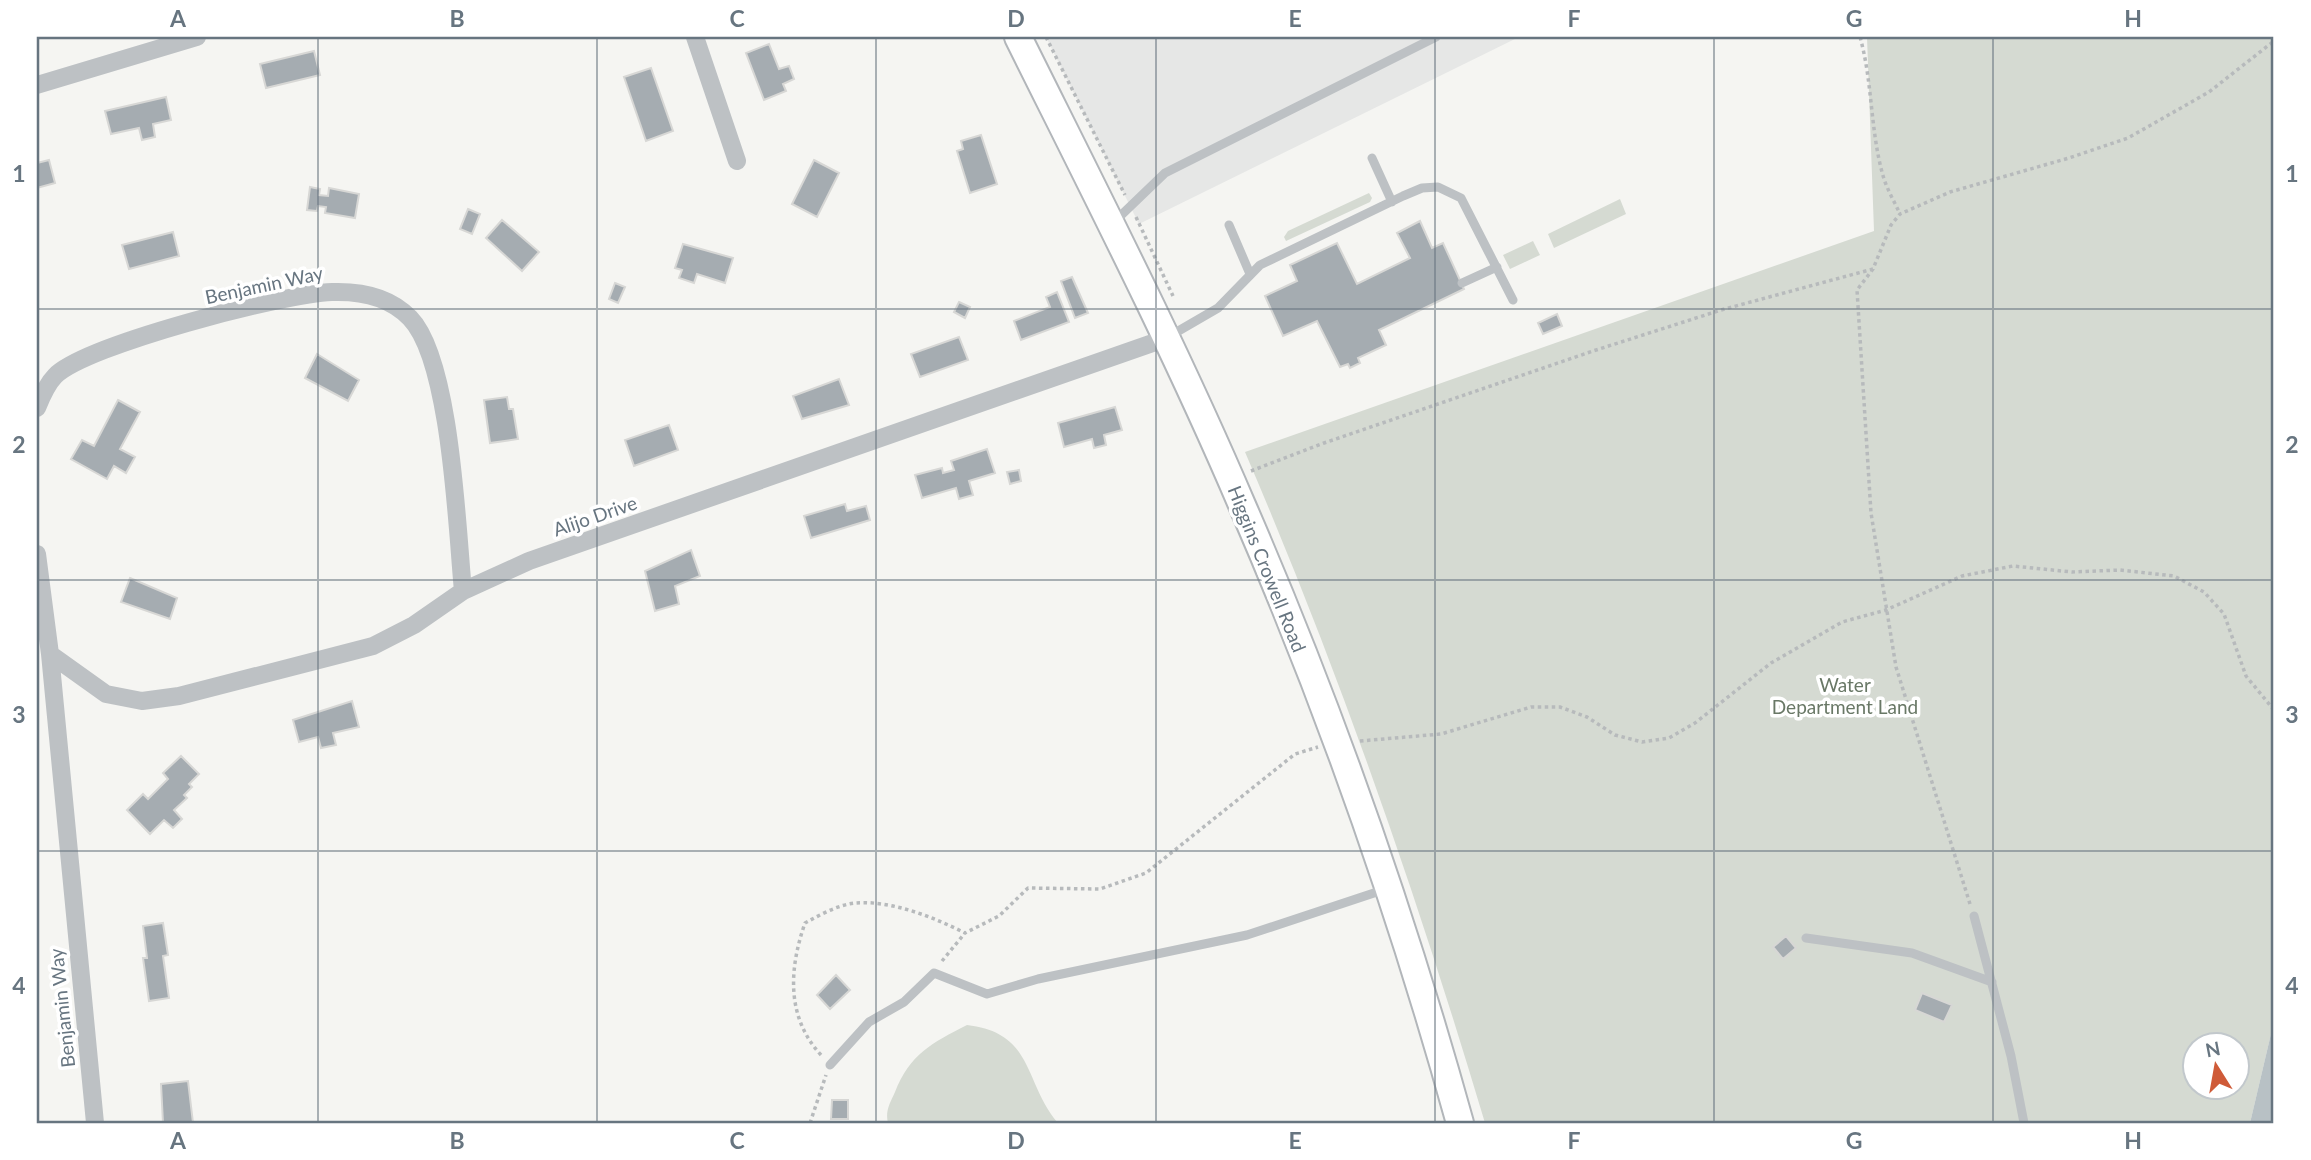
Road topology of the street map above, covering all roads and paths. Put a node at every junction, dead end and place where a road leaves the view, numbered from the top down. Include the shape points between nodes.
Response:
1 (197, 37) edge
2 (695, 37) edge
3 (1018, 37) edge
4 (1046, 37) edge
5 (1436, 37) edge
6 (1860, 37) edge
7 (2274, 41) edge
8 (37, 85) edge
9 (1371, 158) dead end
10 (737, 161) dead end
11 (1118, 180) dead end
12 (1392, 202) junction
13 (1900, 214) junction
14 (1124, 220) junction
15 (1229, 225) dead end
16 (1497, 267) junction
17 (1873, 269) junction
18 (1250, 274) junction
19 (1462, 283) dead end
20 (1513, 300) dead end
21 (1177, 303) dead end
22 (1167, 338) junction
23 (37, 408) edge
24 (1229, 477) junction
25 (37, 554) edge
26 (463, 591) junction
27 (1886, 610) junction
28 (50, 654) junction
29 (2274, 710) edge
30 (1335, 742) junction
31 (1386, 888) junction
32 (1974, 916) joint
33 (965, 933) junction
34 (1807, 938) dead end
35 (934, 973) junction
36 (1992, 982) junction
37 (830, 1065) junction
38 (95, 1123) edge
39 (810, 1123) edge
40 (1460, 1123) edge
41 (2024, 1123) edge

1 - 8 street
2 - 10 street
3 - 14 main road, Higgins Crowell Road
4 - 11 path
5 - 14 lane via 1165,173
6 - 13 path via 1869,68 1884,178
7 - 13 path via 2209,92 2128,138 1950,192
9 - 12 lane
12 - 16 lane via 1430,187 1455,193
12 - 18 lane via 1260,265
13 - 17 path
14 - 21 path
14 - 22 main road, Higgins Crowell Road
15 - 18 lane
16 - 19 lane
16 - 20 lane
17 - 24 path via 1721,310
17 - 27 path via 1857,290 1871,513
18 - 22 lane via 1218,308
22 - 24 main road, Higgins Crowell Road
22 - 26 street, Alijo Drive via 529,561
23 - 26 street, Benjamin Way via 55,376 123,343 300,296 358,293 389,301 411,319 428,344 449,460
24 - 30 main road, Higgins Crowell Road
25 - 28 street, Benjamin Way
26 - 28 street, Alijo Drive via 373,646 161,699 133,700 106,694
27 - 29 path via 1962,576 2013,566 2174,576 2204,592 2224,614 2246,676
27 - 30 path via 1842,622 1793,650 1669,738 1642,742 1615,736 1587,717 1560,707 1531,708 1441,734
27 - 32 path via 1896,667
28 - 38 street, Benjamin Way
30 - 31 main road, Higgins Crowell Road
30 - 33 path via 1295,754 1146,873 1100,889 1028,888 999,916
31 - 35 lane via 1247,935 986,994
31 - 40 main road, Higgins Crowell Road
32 - 36 lane
33 - 35 path
33 - 37 path via 921,914 855,903 805,923 793,956 794,997 808,1040
34 - 36 lane via 1912,953
35 - 37 lane via 904,1002 869,1022
36 - 41 lane
37 - 39 path

